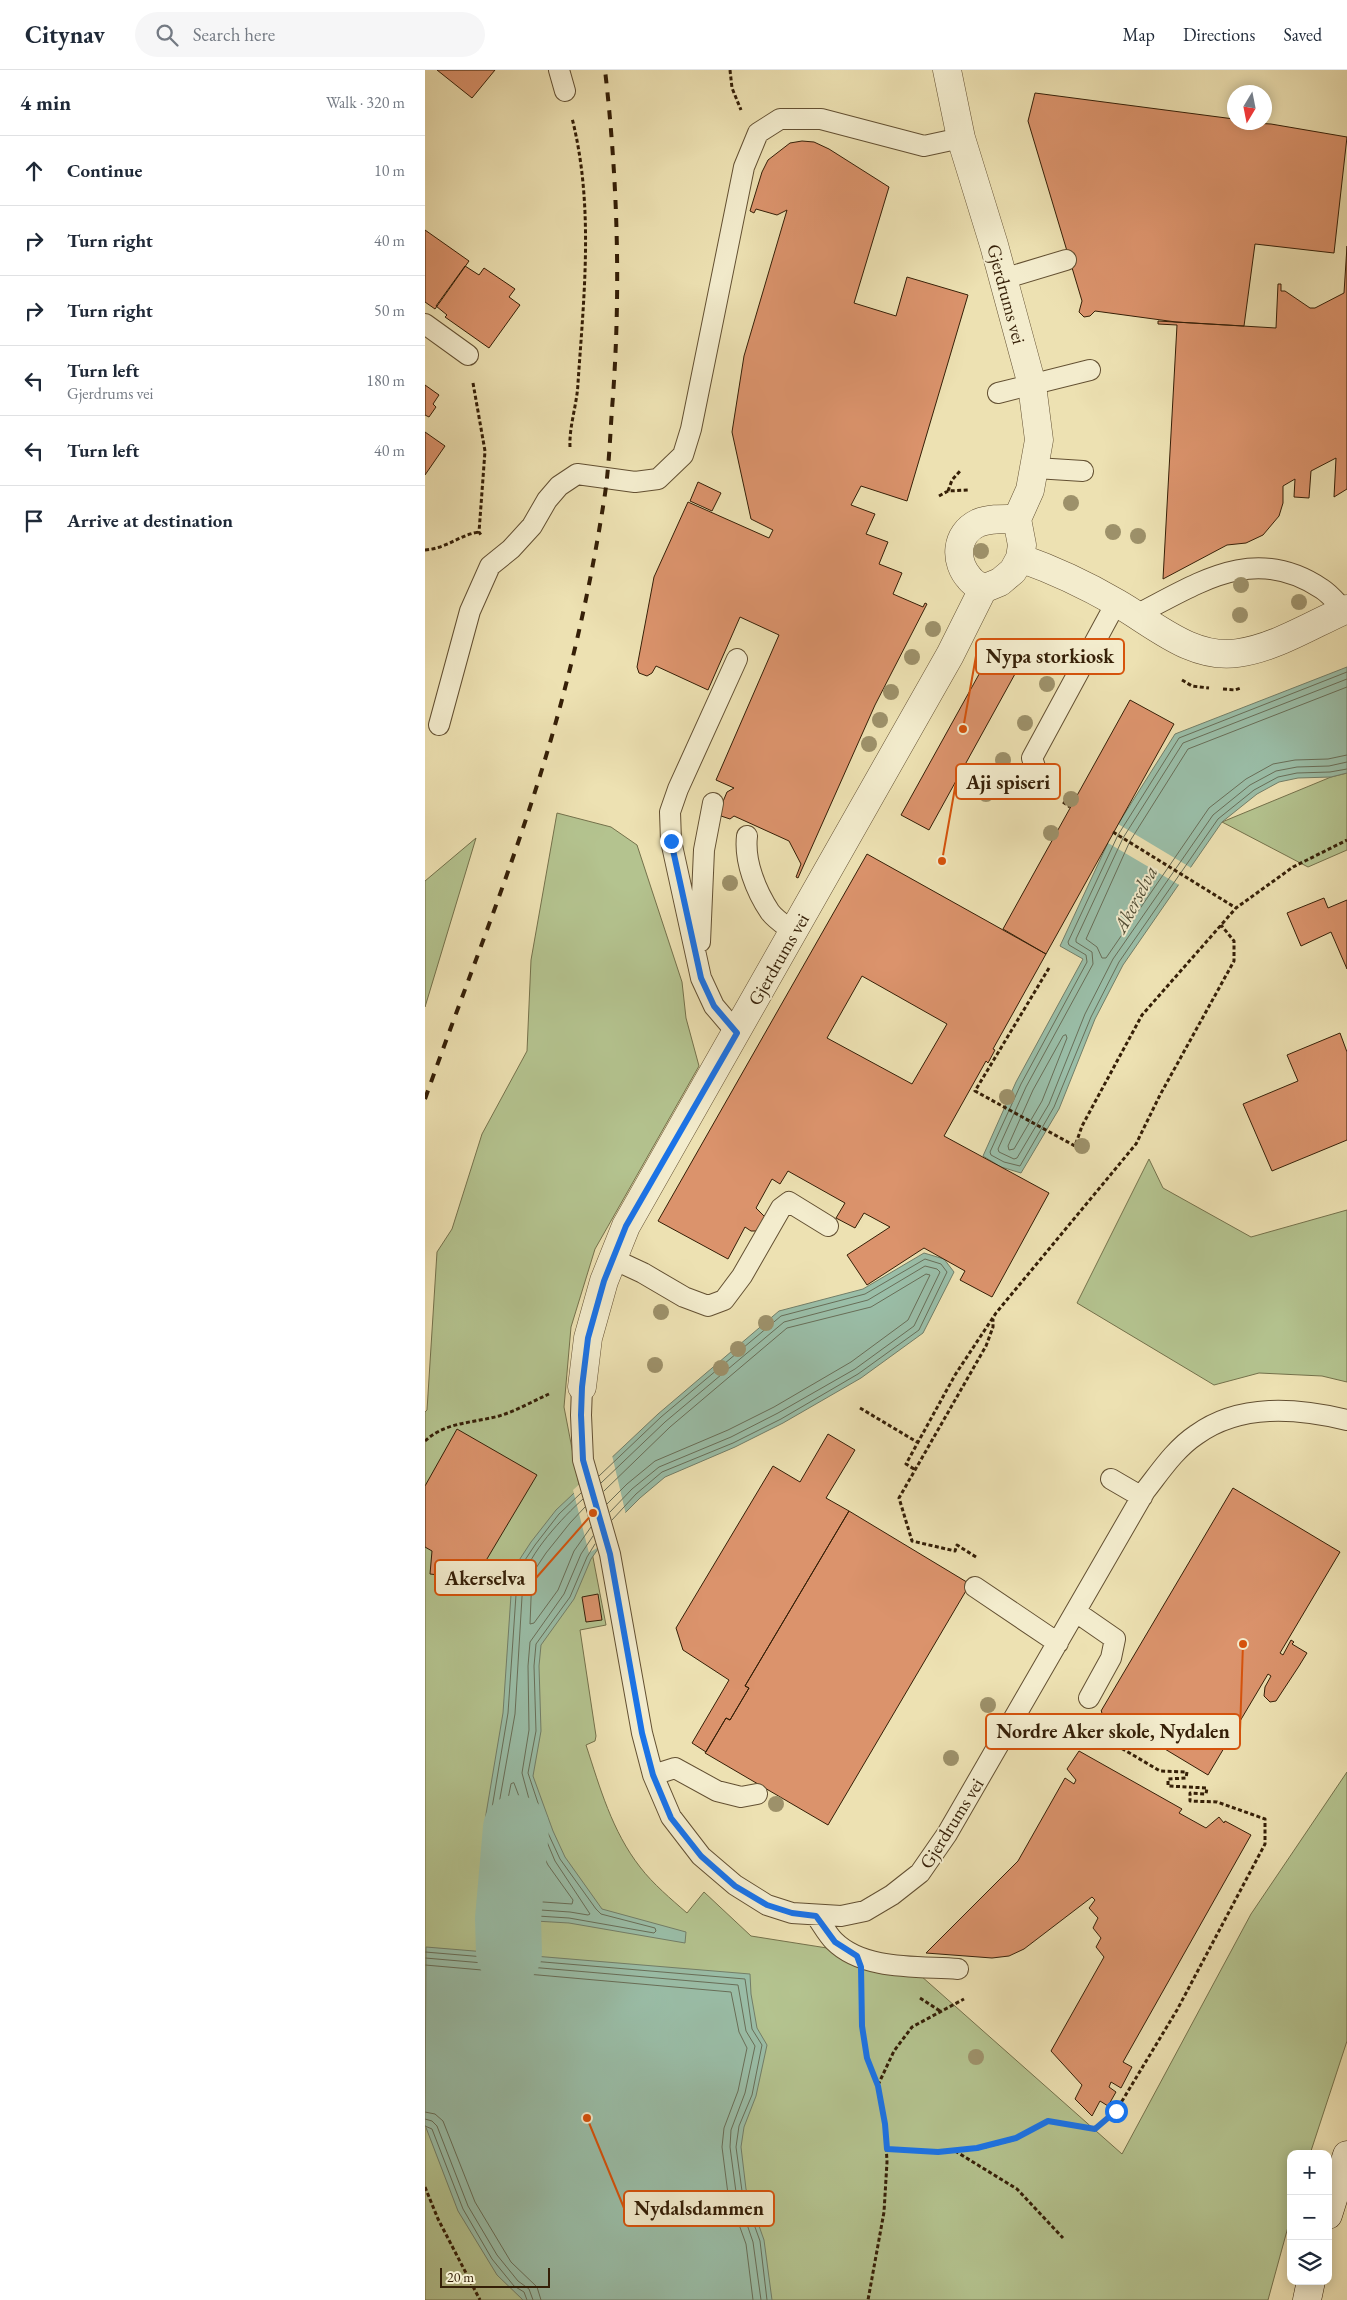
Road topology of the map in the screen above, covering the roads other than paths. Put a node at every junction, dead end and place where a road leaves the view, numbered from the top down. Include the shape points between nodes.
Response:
1 (559, 70) edge
2 (947, 70) edge
3 (565, 91) road end
4 (961, 138) junction
5 (1066, 260) dead end
6 (1003, 279) junction
7 (425, 324) edge
8 (468, 355) road end
9 (1090, 370) dead end
10 (1032, 385) junction
11 (998, 392) dead end
12 (1036, 468) junction
13 (1083, 471) dead end
14 (1017, 518) junction
15 (1021, 558) junction
16 (983, 589) junction
17 (1126, 609) junction
18 (1345, 610) edge
19 (737, 659) dead end
20 (439, 725) dead end
21 (1041, 785) dead end
22 (713, 803) dead end
23 (747, 836) dead end
24 (794, 932) junction
25 (698, 962) junction
26 (737, 1033) junction
27 (828, 1226) dead end
28 (613, 1259) junction
29 (569, 1389) joint
30 (1347, 1420) edge
31 (1111, 1479) dead end
32 (1142, 1497) junction
33 (975, 1587) dead end
34 (1076, 1612) junction
35 (1058, 1643) junction
36 (1089, 1698) dead end
37 (653, 1775) junction
38 (757, 1794) dead end
39 (816, 1916) junction
40 (958, 1969) dead end
41 (1347, 2155) edge
42 (1332, 2202) edge
43 (1310, 2285) edge
44 (1307, 2300) edge

1 - 3 lane
2 - 4 street, Gjerdrums vei
4 - 6 street, Gjerdrums vei
4 - 20 lane via 923,146 821,119 780,119 759,133 744,167 683,455 658,480 635,482 577,474 559,486 532,526 490,566 470,611
5 - 6 lane
6 - 10 street, Gjerdrums vei
7 - 8 lane
9 - 10 lane
10 - 11 lane
10 - 12 street, Gjerdrums vei via 1039,440
12 - 13 lane
12 - 14 street, Gjerdrums vei via 1031,490
14 - 15 street via 1021,530
14 - 16 street via 980,522 964,534 958,554 960,562 970,579
15 - 16 street via 1013,571 1000,582
15 - 17 street via 1051,569
16 - 24 street, Gjerdrums vei via 950,655
17 - 18 street via 1179,642 1211,654 1237,653 1268,645
17 - 18 lane via 1221,574 1261,566 1294,574 1323,589
17 - 21 lane via 1032,758
19 - 25 lane via 670,812 671,841
22 - 25 lane via 704,850
23 - 24 lane via 745,850 755,884 771,913
24 - 26 street, Gjerdrums vei
25 - 26 lane via 701,978 714,1006
26 - 28 street, Gjerdrums vei via 626,1226
27 - 28 lane via 789,1202 781,1208 724,1300 708,1306 684,1297
28 - 29 street, Gjerdrums vei
29 - 37 lane, Gjerdrums vei via 581,1415 583,1460 610,1554 642,1733
30 - 32 lane, Gjerdrums vei via 1293,1410 1249,1412 1221,1420 1196,1434 1176,1452
31 - 32 lane
32 - 34 lane, Gjerdrums vei
33 - 35 lane
34 - 35 lane, Gjerdrums vei
34 - 36 lane via 1115,1639 1111,1658
35 - 39 lane, Gjerdrums vei via 947,1834 920,1873 865,1911 841,1916
37 - 38 lane via 675,1768 717,1791 741,1797
37 - 39 lane, Gjerdrums vei via 671,1818 701,1856 735,1886 767,1905
39 - 40 lane via 835,1942 857,1956 880,1963
41 - 42 street
43 - 44 street

